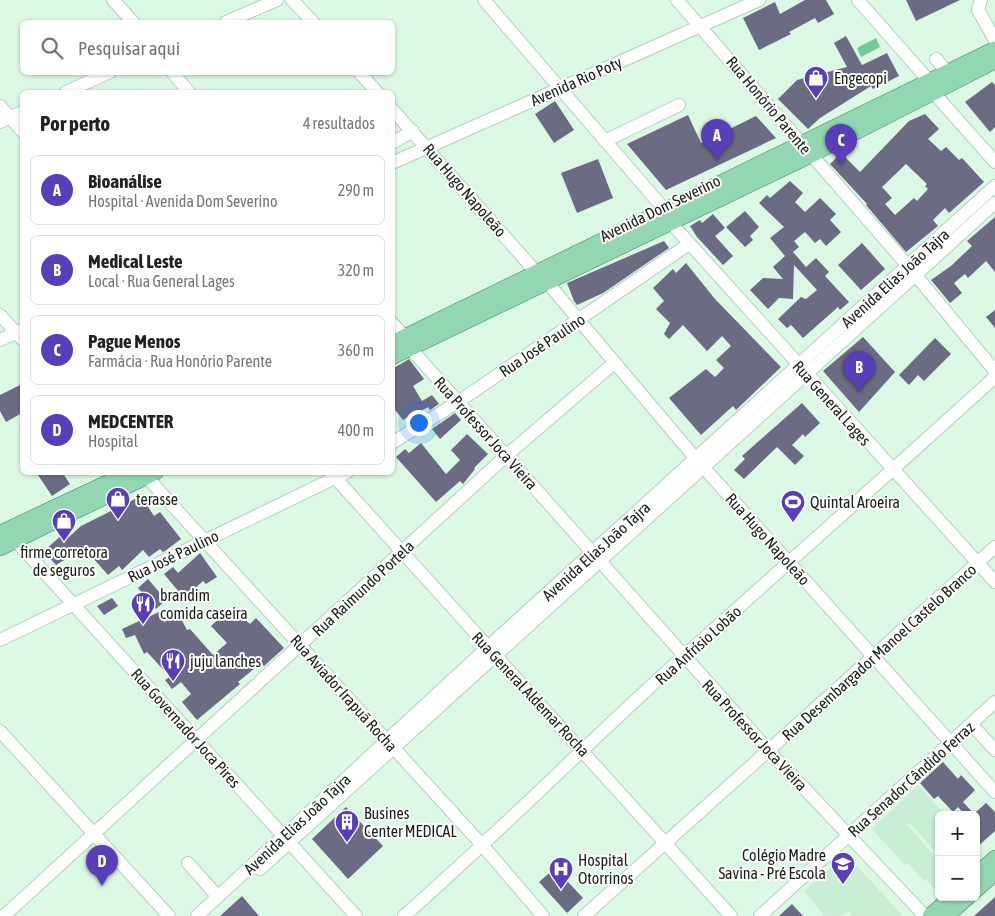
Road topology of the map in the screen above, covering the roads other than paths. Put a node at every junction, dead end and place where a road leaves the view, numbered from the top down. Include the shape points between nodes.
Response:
1 (112, 0) edge
2 (277, 0) edge
3 (292, 0) edge
4 (484, 0) edge
5 (677, 0) edge
6 (759, 0) edge
7 (858, 0) edge
8 (981, 0) edge
9 (131, 20) edge
10 (231, 20) edge
11 (310, 20) edge
12 (701, 26) junction
13 (995, 40) edge
14 (995, 49) edge
15 (936, 60) dead end
16 (995, 61) edge
17 (948, 73) junction
18 (103, 75) edge
19 (175, 75) edge
20 (362, 75) edge
21 (932, 87) junction
22 (560, 88) junction
23 (70, 90) edge
24 (188, 90) edge
25 (375, 90) edge
26 (680, 105) dead end
27 (0, 106) edge
28 (395, 112) edge
29 (20, 113) edge
30 (5, 120) edge
31 (20, 131) edge
32 (413, 131) junction
33 (397, 141) edge
34 (605, 141) junction
35 (428, 147) junction
36 (807, 149) junction
37 (395, 162) edge
38 (995, 162) edge
39 (995, 186) edge
40 (995, 203) edge
41 (664, 209) junction
42 (671, 223) junction
43 (689, 244) junction
44 (912, 270) junction
45 (541, 276) junction
46 (0, 315) edge
47 (578, 320) junction
48 (395, 328) edge
49 (20, 334) edge
50 (0, 340) edge
51 (403, 343) edge
52 (395, 353) edge
53 (613, 364) junction
54 (803, 370) junction
55 (995, 371) edge
56 (995, 377) edge
57 (458, 402) junction
58 (395, 441) edge
59 (506, 456) junction
60 (699, 463) junction
61 (893, 470) junction
62 (124, 475) edge
63 (146, 475) edge
64 (149, 475) edge
65 (337, 475) edge
66 (5, 532) edge
67 (205, 541) junction
68 (0, 548) edge
69 (995, 548) edge
70 (401, 552) junction
71 (596, 558) junction
72 (790, 563) junction
73 (978, 563) junction
74 (995, 582) edge
75 (73, 604) junction
76 (0, 640) edge
77 (301, 646) junction
78 (492, 652) junction
79 (874, 656) junction
80 (684, 657) junction
81 (995, 702) edge
82 (971, 724) junction
83 (0, 731) edge
84 (197, 739) junction
85 (951, 743) junction
86 (390, 745) junction
87 (995, 750) edge
88 (583, 751) junction
89 (769, 751) junction
90 (994, 789) edge
91 (92, 834) junction
92 (849, 835) junction
93 (286, 840) junction
94 (665, 842) junction
95 (483, 846) junction
96 (995, 858) edge
97 (188, 863) dead end
98 (980, 871) edge
99 (995, 874) edge
100 (980, 887) edge
101 (215, 894) junction
102 (947, 901) edge
103 (964, 901) edge
104 (4, 916) edge
105 (169, 916) edge
106 (197, 916) edge
107 (208, 916) edge
108 (356, 916) edge
109 (404, 916) edge
110 (543, 916) edge
111 (584, 916) edge
112 (731, 916) edge
113 (760, 916) edge
114 (925, 916) edge
115 (930, 916) edge
116 (947, 916) edge

1 - 9 street
2 - 10 street
3 - 11 street
4 - 22 street
5 - 12 street, Rua Honório Parente
6 - 12 street, Avenida Rio Poty
7 - 21 street
8 - 13 street via 978,10
12 - 22 street, Avenida Rio Poty
12 - 36 street, Rua Honório Parente
14 - 17 main road, Avenida Dom Severino
15 - 17 street
16 - 21 main road, Avenida Dom Severino
17 - 21 main road, Avenida Dom Severino
18 - 23 street
19 - 24 street
20 - 25 street
21 - 36 main road, Avenida Dom Severino
21 - 38 street
22 - 34 street
22 - 35 street, Avenida Rio Poty
26 - 34 street
27 - 30 street
28 - 32 street, Rua Hugo Napoleão
29 - 30 street
30 - 31 street
32 - 33 street
32 - 35 street, Rua Hugo Napoleão
34 - 41 street
35 - 37 street, Avenida Rio Poty
35 - 45 street, Rua Hugo Napoleão
36 - 41 main road, Avenida Dom Severino
36 - 42 main road, Avenida Dom Severino
36 - 44 street, Rua Honório Parente
39 - 44 street, Avenida Elias João Tajra
40 - 44 street, Avenida Elias João Tajra
41 - 45 main road, Avenida Dom Severino
42 - 43 street, Rua General Lages
42 - 45 main road, Avenida Dom Severino
43 - 47 street, Rua José Paulino
43 - 54 street, Rua General Lages
44 - 54 street, Avenida Elias João Tajra
44 - 55 street, Rua Honório Parente
45 - 47 street, Rua Hugo Napoleão
45 - 51 main road, Avenida Dom Severino
46 - 49 street
47 - 53 street, Rua Hugo Napoleão
47 - 57 street, Rua José Paulino
48 - 51 street, Rua Professor Joca Vieira
49 - 50 street
51 - 52 main road, Avenida Dom Severino
51 - 57 street, Rua Professor Joca Vieira
53 - 59 street, Rua Raimundo Portela
53 - 60 street, Rua Hugo Napoleão
54 - 60 street, Avenida Elias João Tajra
54 - 61 street, Rua General Lages
56 - 61 street, Rua Anfrísio Lobão
57 - 58 street, Rua José Paulino
57 - 59 street, Rua Professor Joca Vieira
59 - 70 street, Rua Raimundo Portela
59 - 71 street, Rua Professor Joca Vieira
60 - 71 street, Avenida Elias João Tajra
60 - 72 street, Rua Hugo Napoleão
61 - 72 street, Rua Anfrísio Lobão
61 - 73 street, Rua General Lages
62 - 66 main road
63 - 66 main road
64 - 67 street, Rua Aviador Irapuã Rocha
65 - 67 street, Rua José Paulino
65 - 70 street, Rua General Aldemar Rocha
66 - 68 main road
66 - 75 street, Rua Governador Joca Pires
67 - 75 street, Rua José Paulino
67 - 77 street, Rua Aviador Irapuã Rocha
69 - 73 street, Rua Desembargador Manoel Castelo Branco
70 - 77 street, Rua Raimundo Portela
70 - 78 street, Rua General Aldemar Rocha
71 - 78 street, Avenida Elias João Tajra
71 - 80 street, Rua Professor Joca Vieira
72 - 79 street, Rua Hugo Napoleão
72 - 80 street, Rua Anfrísio Lobão
73 - 74 street, Rua General Lages
73 - 79 street, Rua Desembargador Manoel Castelo Branco
75 - 76 street, Rua José Paulino
75 - 84 street, Rua Governador Joca Pires
77 - 84 street, Rua Raimundo Portela
77 - 86 street, Rua Aviador Irapuã Rocha
78 - 86 street, Avenida Elias João Tajra
78 - 88 street, Rua General Aldemar Rocha
79 - 85 street, Rua Hugo Napoleão
79 - 89 street, Rua Desembargador Manoel Castelo Branco
80 - 88 street, Rua Anfrísio Lobão
80 - 89 street, Rua Professor Joca Vieira
81 - 82 street, Rua Senador Cândido Ferraz
82 - 85 street, Rua Senador Cândido Ferraz
82 - 87 street
83 - 91 street
84 - 91 street, Rua Raimundo Portela
84 - 93 street, Rua Governador Joca Pires
85 - 90 street, Rua Hugo Napoleão
85 - 92 street, Rua Senador Cândido Ferraz
86 - 93 street, Avenida Elias João Tajra
86 - 95 street, Rua Aviador Irapuã Rocha
88 - 94 street, Rua General Aldemar Rocha
88 - 95 street, Rua Anfrísio Lobão
89 - 92 street, Rua Professor Joca Vieira
89 - 94 street, Rua Desembargador Manoel Castelo Branco
91 - 104 street, Rua Raimundo Portela
91 - 105 street
92 - 113 street, Rua Senador Cândido Ferraz
92 - 114 street, Rua Professor Joca Vieira
93 - 101 street, Avenida Elias João Tajra
93 - 107 street, Avenida Elias João Tajra
93 - 108 street, Rua Governador Joca Pires
94 - 111 street, Rua Desembargador Manoel Castelo Branco
94 - 112 street, Rua General Aldemar Rocha
95 - 109 street, Rua Anfrísio Lobão
95 - 110 street, Rua Aviador Irapuã Rocha
96 - 98 main road
97 - 101 street
99 - 100 main road
101 - 106 street, Avenida Elias João Tajra
102 - 115 main road
103 - 116 main road

